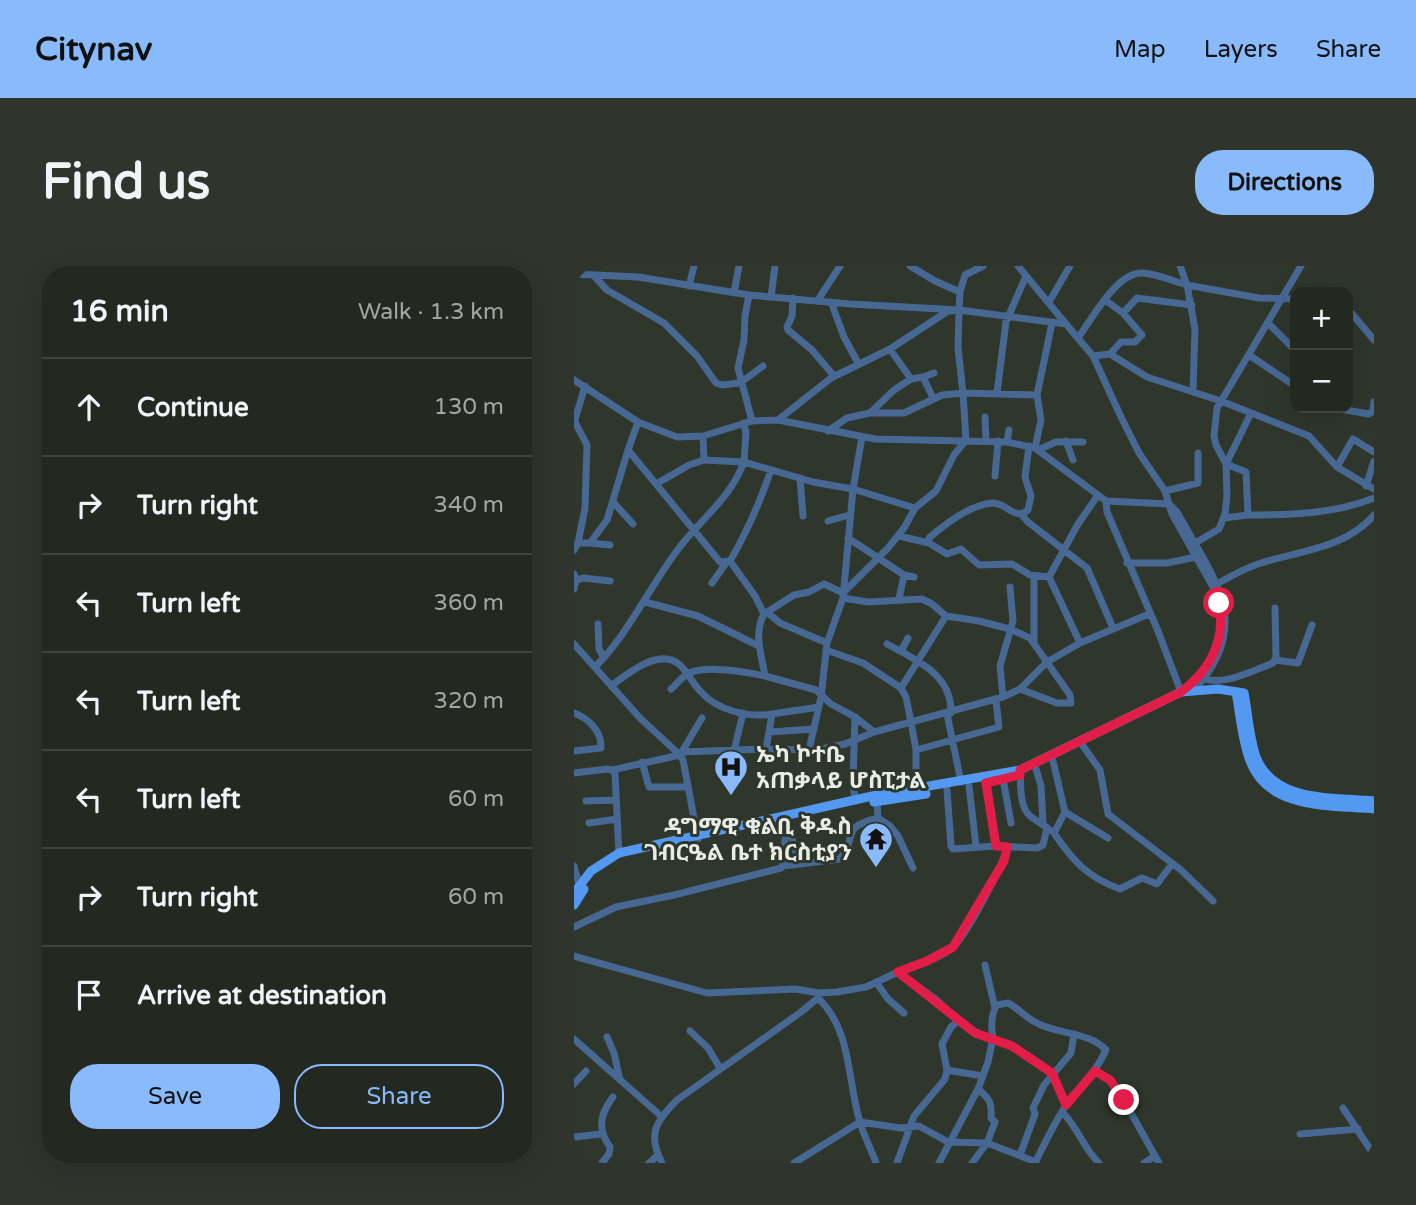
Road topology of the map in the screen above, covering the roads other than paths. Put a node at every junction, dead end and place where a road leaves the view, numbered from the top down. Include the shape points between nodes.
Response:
1 (607, 266) edge
2 (694, 266) edge
3 (739, 266) edge
4 (775, 266) edge
5 (840, 266) edge
6 (910, 266) edge
7 (983, 266) edge
8 (1070, 266) edge
9 (1180, 266) edge
10 (1301, 266) edge
11 (1023, 270) edge
12 (574, 274) edge
13 (594, 276) junction
14 (606, 276) junction
15 (1187, 285) junction
16 (689, 286) junction
17 (960, 292) junction
18 (734, 293) junction
19 (749, 295) junction
20 (771, 297) junction
21 (793, 298) junction
22 (1280, 298) junction
23 (1105, 299) junction
24 (1290, 299) edge
25 (818, 300) junction
26 (831, 302) junction
27 (1049, 302) junction
28 (1192, 305) junction
29 (959, 310) junction
30 (1123, 313) junction
31 (1353, 315) edge
32 (1008, 317) junction
33 (1052, 323) junction
34 (1268, 323) junction
35 (1066, 324) junction
36 (1078, 338) junction
37 (1374, 340) edge
38 (1290, 345) edge
39 (890, 349) junction
40 (1110, 354) junction
41 (1093, 355) junction
42 (1249, 355) junction
43 (858, 363) junction
44 (763, 366) dead end
45 (934, 373) dead end
46 (834, 376) junction
47 (923, 377) junction
48 (911, 379) junction
49 (574, 380) edge
50 (740, 383) junction
51 (1290, 383) edge
52 (585, 386) junction
53 (1193, 391) junction
54 (963, 393) junction
55 (997, 393) junction
56 (1037, 395) junction
57 (933, 398) junction
58 (1221, 401) junction
59 (1374, 402) edge
60 (1353, 411) edge
61 (870, 413) junction
62 (1251, 413) junction
63 (985, 417) dead end
64 (778, 420) junction
65 (638, 422) junction
66 (748, 422) junction
67 (575, 423) edge
68 (828, 430) junction
69 (1009, 430) dead end
70 (703, 436) junction
71 (862, 438) junction
72 (966, 440) junction
73 (986, 441) junction
74 (998, 441) junction
75 (1066, 441) junction
76 (1007, 442) junction
77 (1083, 442) dead end
78 (1034, 448) junction
79 (628, 450) junction
80 (1374, 452) edge
81 (1198, 453) dead end
82 (704, 460) junction
83 (1073, 460) dead end
84 (1374, 461) edge
85 (744, 462) junction
86 (1226, 464) junction
87 (1337, 467) junction
88 (771, 470) junction
89 (995, 476) dead end
90 (800, 478) junction
91 (656, 484) junction
92 (1370, 487) edge
93 (853, 489) junction
94 (1164, 491) junction
95 (1098, 495) junction
96 (1374, 498) edge
97 (1105, 501) junction
98 (613, 502) junction
99 (1169, 504) junction
100 (915, 508) junction
101 (574, 510) edge
102 (583, 514) junction
103 (849, 514) junction
104 (1022, 515) junction
105 (1248, 515) junction
106 (1374, 515) edge
107 (803, 516) dead end
108 (1224, 517) junction
109 (828, 521) dead end
110 (633, 524) dead end
111 (693, 531) junction
112 (899, 536) junction
113 (848, 538) junction
114 (590, 543) junction
115 (929, 543) junction
116 (1195, 543) junction
117 (610, 545) dead end
118 (576, 547) edge
119 (1064, 549) junction
120 (1196, 557) junction
121 (876, 558) junction
122 (728, 562) junction
123 (1127, 563) junction
124 (904, 575) junction
125 (1034, 576) junction
126 (575, 577) edge
127 (914, 577) dead end
128 (1049, 577) junction
129 (610, 581) dead end
130 (1213, 581) junction
131 (712, 583) dead end
132 (1010, 587) dead end
133 (574, 589) edge
134 (843, 595) junction
135 (899, 599) junction
136 (645, 602) junction
137 (1275, 608) dead end
138 (766, 614) junction
139 (1149, 614) junction
140 (946, 616) junction
141 (598, 624) dead end
142 (1312, 625) dead end
143 (1113, 628) junction
144 (1010, 629) junction
145 (908, 638) dead end
146 (1034, 642) junction
147 (1080, 643) junction
148 (887, 644) dead end
149 (575, 646) edge
150 (759, 646) junction
151 (827, 646) junction
152 (901, 651) junction
153 (604, 658) junction
154 (917, 660) junction
155 (1275, 660) junction
156 (1047, 662) junction
157 (595, 667) junction
158 (687, 674) junction
159 (765, 676) junction
160 (1205, 679) junction
161 (611, 686) junction
162 (901, 688) junction
163 (671, 689) dead end
164 (1020, 690) junction
165 (1181, 692) junction
166 (1193, 692) junction
167 (1240, 692) junction
168 (821, 697) junction
169 (1000, 699) junction
170 (819, 708) junction
171 (574, 713) edge
172 (743, 713) junction
173 (949, 713) junction
174 (772, 714) junction
175 (855, 717) junction
176 (702, 718) dead end
177 (911, 722) junction
178 (814, 729) junction
179 (770, 732) junction
180 (874, 732) junction
181 (855, 740) junction
182 (954, 740) junction
183 (1083, 747) junction
184 (766, 749) junction
185 (809, 750) junction
186 (916, 750) junction
187 (574, 751) edge
188 (734, 751) junction
189 (681, 753) junction
190 (1053, 761) junction
191 (642, 762) junction
192 (1036, 769) junction
193 (612, 770) junction
194 (574, 773) edge
195 (1020, 773) junction
196 (1003, 779) junction
197 (986, 783) junction
198 (965, 784) junction
199 (688, 787) junction
200 (916, 789) junction
201 (947, 790) junction
202 (616, 800) junction
203 (855, 801) junction
204 (877, 801) junction
205 (586, 802) dead end
206 (1374, 802) edge
207 (1374, 809) edge
208 (1065, 812) junction
209 (878, 818) junction
210 (617, 819) junction
211 (589, 822) dead end
212 (784, 822) junction
213 (1011, 823) dead end
214 (1048, 828) junction
215 (697, 837) junction
216 (1108, 838) dead end
217 (976, 846) junction
218 (996, 846) junction
219 (1007, 847) junction
220 (619, 853) junction
221 (799, 864) junction
222 (1172, 864) junction
223 (574, 866) edge
224 (783, 866) junction
225 (914, 868) dead end
226 (577, 889) edge
227 (1213, 901) dead end
228 (574, 905) edge
229 (574, 927) edge
230 (574, 956) edge
231 (985, 965) dead end
232 (898, 972) junction
233 (876, 982) junction
234 (818, 995) junction
235 (995, 1008) junction
236 (904, 1013) dead end
237 (958, 1021) junction
238 (690, 1031) dead end
239 (1074, 1034) junction
240 (607, 1037) dead end
241 (993, 1038) junction
242 (574, 1039) edge
243 (720, 1068) junction
244 (947, 1070) junction
245 (586, 1071) dead end
246 (1095, 1071) junction
247 (1052, 1073) junction
248 (984, 1076) junction
249 (620, 1080) junction
250 (574, 1084) edge
251 (978, 1089) junction
252 (613, 1097) dead end
253 (1343, 1108) dead end
254 (1065, 1109) junction
255 (661, 1116) junction
256 (860, 1122) junction
257 (908, 1127) junction
258 (1358, 1129) junction
259 (1300, 1134) dead end
260 (601, 1135) junction
261 (574, 1138) edge
262 (948, 1142) junction
263 (987, 1143) junction
264 (658, 1155) junction
265 (1020, 1155) junction
266 (1374, 1155) edge
267 (1157, 1160) edge
268 (873, 1161) edge
269 (1036, 1162) edge
270 (602, 1163) edge
271 (649, 1163) edge
272 (662, 1163) edge
273 (794, 1163) edge
274 (897, 1163) edge
275 (939, 1163) edge
276 (972, 1163) edge
277 (1099, 1163) edge
278 (1144, 1163) edge

1 - 14 street
2 - 16 street
3 - 18 street
4 - 20 street
5 - 25 street
6 - 17 street
7 - 17 street via 964,276
8 - 27 street
9 - 15 street
10 - 22 street
11 - 27 street
11 - 32 street
12 - 13 street
13 - 14 street
13 - 50 street via 607,290 664,323 716,383
14 - 16 street via 638,276
15 - 22 street
15 - 23 street via 1136,273 1122,279
15 - 28 street
16 - 18 street
17 - 29 street
18 - 19 street
19 - 20 street
19 - 50 street via 738,368
20 - 21 street
21 - 25 street
21 - 46 street via 786,327
22 - 24 street
22 - 34 street
23 - 30 street
23 - 36 street
25 - 26 street
26 - 29 street
26 - 43 street
27 - 35 street
28 - 30 street via 1137,298
28 - 53 street
29 - 32 street
29 - 39 street via 948,312
29 - 54 street
30 - 40 street via 1142,335 1135,342 1121,342
31 - 37 street
32 - 33 street
32 - 55 street
33 - 35 street
33 - 56 street
34 - 38 street
34 - 42 street
35 - 36 street
36 - 41 street
39 - 43 street
39 - 48 street
40 - 41 street
40 - 53 street via 1147,377
41 - 94 street via 1139,453
42 - 51 street
42 - 58 street
43 - 46 street
44 - 50 street
45 - 47 street
46 - 64 street
47 - 48 street
47 - 57 street
48 - 61 street
49 - 52 street
50 - 66 street
52 - 65 street
52 - 67 street
53 - 58 street
54 - 55 street
54 - 57 street
54 - 72 street
55 - 56 street
56 - 78 street via 1041,420
57 - 61 street via 904,413
58 - 62 street
58 - 86 street via 1214,436
59 - 60 street via 1369,414
61 - 68 street via 847,418
62 - 86 street
62 - 87 street via 1309,436
63 - 73 street
64 - 66 street
64 - 68 street
65 - 70 street via 677,437
65 - 79 street
66 - 70 street
66 - 85 street
67 - 102 street via 587,444
68 - 71 street
69 - 76 street
70 - 82 street
71 - 72 street
71 - 93 street
72 - 73 street
72 - 100 street via 936,491
73 - 74 street
74 - 76 street
74 - 89 street
75 - 77 street
75 - 78 street
75 - 83 street
76 - 78 street
78 - 95 street
78 - 104 street via 1025,483 1031,501
79 - 91 street
79 - 98 street
80 - 87 street via 1353,439
81 - 94 street via 1197,484
82 - 85 street
82 - 91 street
84 - 92 street
85 - 88 street
85 - 111 street via 731,490
86 - 105 street via 1245,470
86 - 108 street
87 - 92 street
88 - 90 street
88 - 122 street via 761,501
90 - 93 street
90 - 107 street
91 - 111 street
93 - 100 street
93 - 103 street
94 - 99 street
95 - 97 street
95 - 119 street
96 - 105 street via 1301,514
97 - 99 street
97 - 123 street
98 - 110 street
98 - 114 street via 603,527
99 - 116 street
99 - 120 street
100 - 112 street
101 - 102 street
102 - 118 street
103 - 109 street
103 - 113 street
104 - 115 street via 992,503 948,522
104 - 119 street
105 - 108 street
106 - 130 street via 1336,543
108 - 116 street via 1216,533
111 - 122 street via 715,558
111 - 136 street
112 - 115 street
112 - 121 street
113 - 121 street
113 - 134 street
114 - 117 street
114 - 118 street
115 - 125 street via 947,554 961,550 976,564 1012,564
116 - 130 street
119 - 128 street
119 - 143 street via 1087,568
120 - 123 street
120 - 130 street
121 - 124 street
121 - 134 street
122 - 131 street
122 - 138 street
123 - 139 street
124 - 127 street
124 - 135 street
125 - 128 street
125 - 146 street
126 - 129 street
126 - 133 street
128 - 147 street
130 - 160 street via 1227,627 1218,658
130 - 165 street via 1222,617 1218,643 1201,676
132 - 144 street
134 - 135 street via 868,602
134 - 138 street via 824,584 794,595
134 - 151 street
135 - 140 street via 928,601
136 - 150 street via 698,615
136 - 153 street
137 - 155 street
138 - 150 street
138 - 151 street
139 - 143 street
139 - 165 street
140 - 144 street
140 - 154 street
141 - 153 street via 598,645
142 - 155 street via 1298,663
143 - 147 street
144 - 146 street
144 - 169 street via 1000,666
145 - 152 street
146 - 156 street
147 - 156 street
148 - 152 street
149 - 157 street
150 - 159 street
151 - 162 street
151 - 168 street
152 - 154 street
153 - 157 street
154 - 162 street
154 - 173 street via 948,689
155 - 160 street via 1225,680
156 - 164 street
156 - 164 street via 1070,695 1070,703
157 - 161 street
158 - 159 street via 718,670
158 - 161 street via 679,663 662,659 639,667
158 - 163 street
158 - 172 street via 708,699
159 - 168 street via 807,686
160 - 166 street
161 - 189 street
162 - 177 street
164 - 169 street
165 - 166 main road
165 - 195 main road
166 - 167 main road
166 - 183 main road
167 - 206 main road via 1256,757 1271,780 1295,792
167 - 207 main road via 1249,757 1267,787 1294,800
168 - 170 street
168 - 175 street
169 - 173 street
169 - 182 street via 999,727
170 - 174 street
170 - 178 street
171 - 187 street via 589,720 601,748
172 - 174 street
172 - 188 street
173 - 177 street
173 - 182 street
174 - 179 street
175 - 180 street
175 - 181 street
176 - 189 street
177 - 180 street
177 - 186 street
178 - 179 street
178 - 185 street
179 - 184 street
180 - 181 street
181 - 185 street
181 - 203 street
182 - 186 street
182 - 198 street
183 - 190 main road
183 - 222 street via 1100,770 1108,814
184 - 185 street
184 - 188 street
186 - 200 street
188 - 189 street
189 - 191 street
189 - 199 street
190 - 192 main road
190 - 208 street
191 - 193 street
191 - 199 street via 649,787
192 - 195 main road
192 - 214 street
193 - 194 street
193 - 202 street
195 - 196 main road
195 - 198 main road
195 - 214 street via 1024,807
196 - 197 main road
196 - 213 street
197 - 198 main road
197 - 218 street
198 - 200 main road
198 - 201 main road
198 - 217 street
199 - 215 street
200 - 203 main road
201 - 204 main road
201 - 217 street via 951,846
202 - 205 street
202 - 210 street
203 - 212 main road
204 - 209 street
204 - 212 main road
208 - 214 street
208 - 216 street
209 - 221 street via 858,823 840,859
209 - 225 street via 898,836
210 - 211 street
210 - 220 street
212 - 215 main road
212 - 221 street
212 - 224 street
214 - 219 street via 1040,847
214 - 222 street via 1079,867 1117,888 1142,878 1157,884
215 - 220 main road
215 - 228 main road via 612,862 590,881
217 - 218 street
218 - 219 street
219 - 232 street via 996,876 953,947
220 - 226 main road via 601,862
221 - 224 street
222 - 227 street
223 - 226 street
224 - 229 street via 616,907
230 - 234 street via 695,992 795,989
231 - 235 street
232 - 233 street
232 - 237 street
233 - 234 street
233 - 236 street
234 - 243 street via 791,1020
234 - 256 street via 842,1034
235 - 239 street via 1008,1003 1036,1023
235 - 241 street
237 - 241 street
237 - 244 street via 942,1044
238 - 243 street
239 - 246 street via 1105,1048
239 - 247 street via 1071,1053
240 - 249 street
241 - 247 street
241 - 248 street
242 - 249 street
243 - 255 street
244 - 248 street
244 - 257 street
245 - 250 street
246 - 254 street
246 - 267 street via 1117,1088
247 - 254 street
247 - 265 street via 1033,1108 1035,1114
248 - 251 street
249 - 255 street
251 - 262 street
251 - 263 street via 992,1103 995,1122
252 - 260 street via 601,1120
253 - 258 street
254 - 269 street
254 - 277 street
255 - 264 street via 654,1134
256 - 257 street
256 - 268 street
256 - 273 street
257 - 262 street via 919,1126
257 - 274 street
258 - 259 street
258 - 266 street
260 - 261 street
260 - 270 street via 610,1147
262 - 263 street
262 - 275 street
263 - 265 street
263 - 276 street
264 - 271 street
264 - 272 street
265 - 269 street
267 - 278 street

